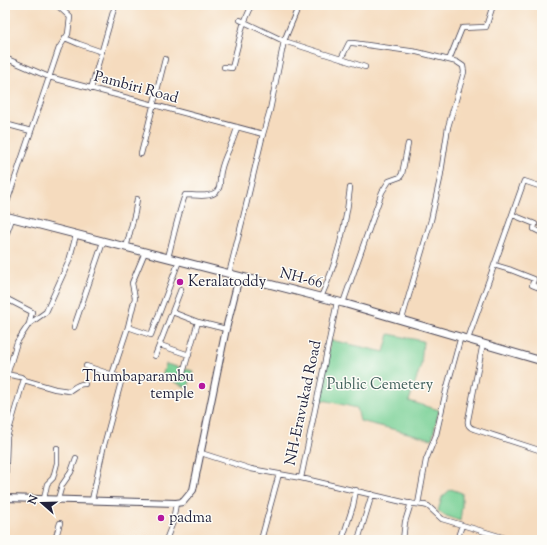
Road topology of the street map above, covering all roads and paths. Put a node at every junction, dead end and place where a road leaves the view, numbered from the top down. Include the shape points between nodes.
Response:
1 (57, 5) edge
2 (116, 5) edge
3 (252, 5) edge
4 (299, 5) edge
5 (493, 5) edge
6 (242, 21) junction
7 (65, 38) junction
8 (284, 41) junction
9 (102, 52) junction
10 (5, 58) edge
11 (165, 59) dead end
12 (341, 59) junction
13 (449, 60) junction
14 (224, 67) dead end
15 (365, 67) dead end
16 (49, 77) junction
17 (91, 89) junction
18 (154, 105) junction
19 (5, 124) edge
20 (237, 127) junction
21 (31, 131) junction
22 (263, 134) junction
23 (408, 144) dead end
24 (141, 154) dead end
25 (542, 187) edge
26 (350, 188) dead end
27 (137, 199) dead end
28 (5, 208) edge
29 (512, 215) junction
30 (8, 217) edge
31 (542, 233) edge
32 (76, 235) junction
33 (5, 238) edge
34 (103, 242) junction
35 (126, 248) junction
36 (145, 252) junction
37 (168, 258) junction
38 (179, 261) junction
39 (494, 265) junction
40 (229, 274) junction
41 (239, 277) junction
42 (181, 289) dead end
43 (542, 289) edge
44 (321, 297) junction
45 (5, 298) edge
46 (340, 302) junction
47 (172, 312) junction
48 (402, 319) junction
49 (198, 322) junction
50 (29, 324) junction
51 (74, 327) dead end
52 (128, 327) junction
53 (226, 329) junction
54 (464, 338) junction
55 (483, 343) junction
56 (160, 345) junction
57 (189, 355) junction
58 (155, 356) dead end
59 (542, 361) edge
60 (86, 366) dead end
61 (183, 373) dead end
62 (6, 374) edge
63 (112, 375) junction
64 (24, 380) junction
65 (5, 382) edge
66 (85, 384) dead end
67 (57, 448) dead end
68 (542, 451) edge
69 (201, 453) junction
70 (76, 458) dead end
71 (279, 474) junction
72 (301, 478) junction
73 (5, 489) edge
74 (356, 490) junction
75 (372, 494) junction
76 (5, 498) edge
77 (44, 499) junction
78 (58, 499) junction
79 (92, 500) junction
80 (176, 503) junction
81 (411, 503) junction
82 (418, 504) junction
83 (60, 523) dead end
84 (462, 525) junction
85 (55, 540) edge
86 (166, 540) edge
87 (261, 540) edge
88 (342, 540) edge
89 (358, 540) edge
90 (403, 540) edge
91 (457, 540) edge
92 (512, 540) edge

1 - 7 street via 70,17
2 - 9 street
3 - 6 street
4 - 8 street
5 - 13 street via 486,26 462,28
6 - 8 street
6 - 14 street via 232,68
7 - 9 street
7 - 16 street via 58,48
8 - 12 street
8 - 22 street
9 - 17 street
10 - 16 street, Pambiri Road
11 - 18 street
12 - 13 street via 349,43 356,43 417,52
12 - 15 street
13 - 48 street via 461,64 464,72 448,127 431,220
16 - 17 street, Pambiri Road
16 - 21 street
17 - 18 street, Pambiri Road
18 - 20 street, Pambiri Road
18 - 24 street
19 - 21 street
20 - 22 street, Pambiri Road
20 - 37 street via 236,136 220,172 219,189 209,195 185,195
21 - 28 street
22 - 40 street
23 - 46 street, NH-Eravukad Road via 402,174 389,181 382,192
25 - 29 street via 524,181
26 - 44 street via 348,211 339,248
27 - 35 street
29 - 31 street via 535,224 534,229
29 - 39 street
30 - 32 main road, NH-66
30 - 33 street
32 - 34 main road, NH-66
32 - 50 street via 69,261 46,312
34 - 35 main road, NH-66
34 - 51 street
35 - 36 main road, NH-66
36 - 37 main road, NH-66
36 - 52 street via 132,283 135,298
37 - 38 main road, NH-66
38 - 40 main road, NH-66
38 - 52 street via 151,335
39 - 43 street via 534,279 532,285
39 - 54 street
40 - 41 main road, NH-66
41 - 44 main road, NH-66
41 - 53 main road
42 - 47 street
44 - 46 main road, NH-66
45 - 50 street via 32,312
46 - 48 main road, NH-66
46 - 72 street, NH-Eravukad Road
47 - 49 street
47 - 56 street
48 - 54 main road, NH-66
49 - 53 street
49 - 57 street
50 - 62 street via 17,342
52 - 63 street
53 - 69 main road
54 - 55 main road, NH-66
54 - 82 street via 446,391 436,436 426,460
55 - 59 main road, NH-66
55 - 68 street via 468,425
56 - 57 street
56 - 58 street
57 - 61 street
60 - 63 street
62 - 64 street
62 - 65 street
63 - 79 street via 119,377 121,382
64 - 66 street via 69,391 81,383
64 - 73 street via 7,437
67 - 77 street via 57,463 53,478 47,484
69 - 71 street, NH-Eravukad Road via 251,469
69 - 80 main road via 193,490 183,502
70 - 78 street
71 - 72 street, NH-Eravukad Road
71 - 87 street
72 - 74 street
74 - 75 street
74 - 88 street
75 - 81 street
75 - 89 street
76 - 77 main road
77 - 78 main road
78 - 79 main road
79 - 80 main road
80 - 86 street via 173,522
81 - 82 street
81 - 90 street
82 - 84 street via 428,506 442,519
83 - 85 street
84 - 91 street
84 - 92 street

